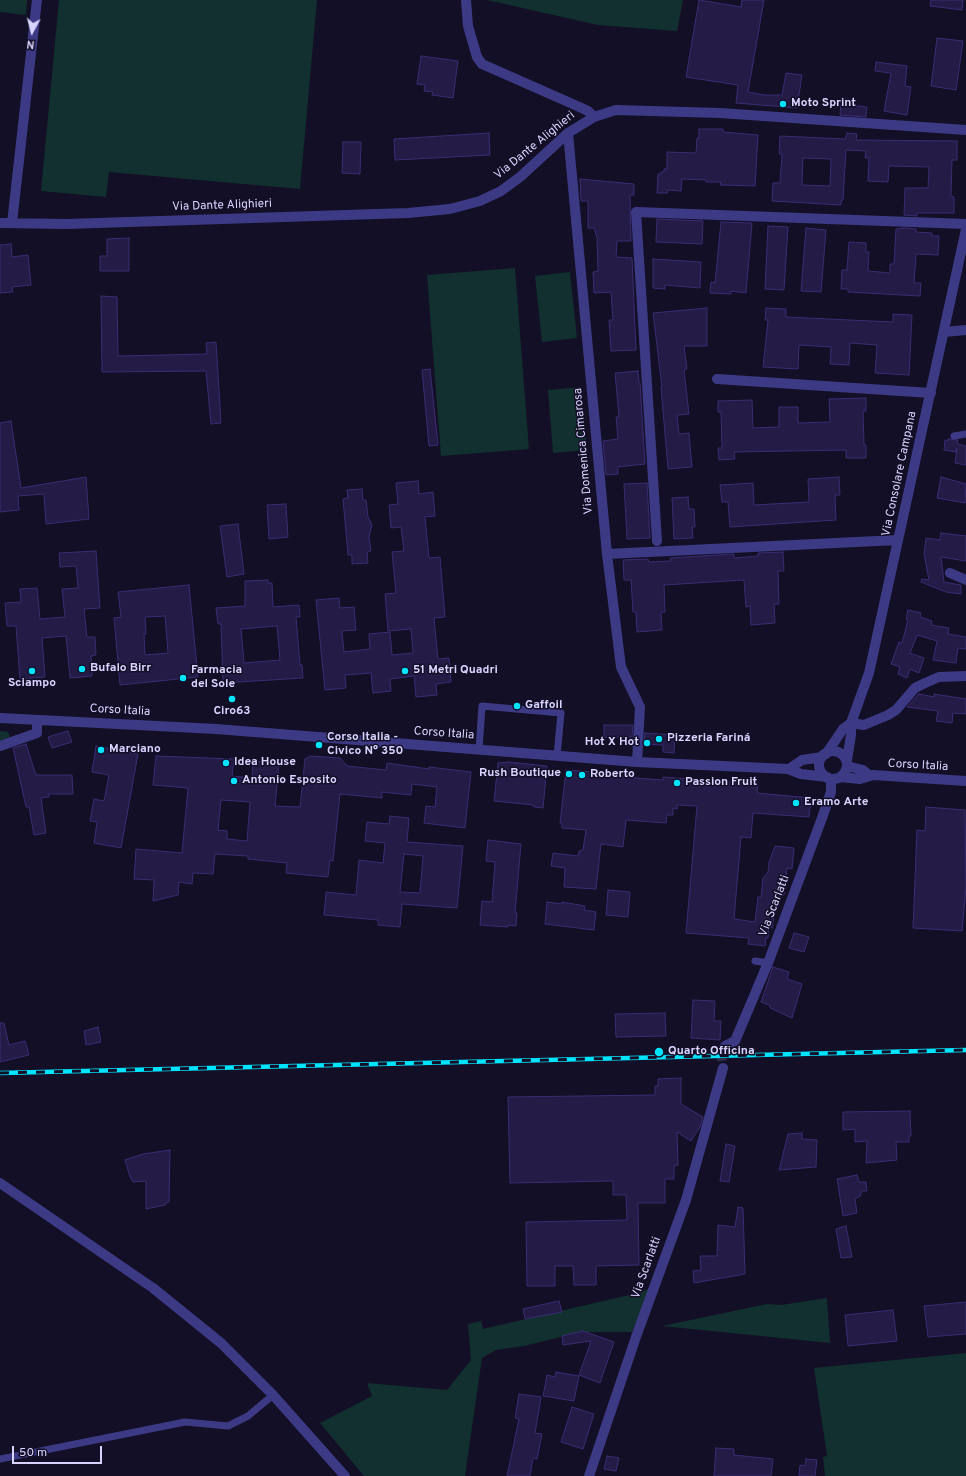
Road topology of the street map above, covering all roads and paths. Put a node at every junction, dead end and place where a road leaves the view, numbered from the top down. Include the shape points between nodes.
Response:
1 (36, 0) edge
2 (466, 0) edge
3 (594, 117) junction
4 (966, 130) edge
5 (568, 133) junction
6 (0, 223) edge
7 (12, 223) junction
8 (966, 224) edge
9 (966, 229) edge
10 (966, 330) edge
11 (944, 332) junction
12 (717, 379) dead end
13 (930, 393) junction
14 (966, 434) edge
15 (954, 436) dead end
16 (898, 540) junction
17 (657, 541) dead end
18 (606, 554) junction
19 (950, 573) dead end
20 (966, 580) edge
21 (966, 676) edge
22 (0, 718) edge
23 (37, 720) junction
24 (851, 722) junction
25 (0, 746) edge
26 (479, 750) junction
27 (824, 755) junction
28 (557, 756) junction
29 (637, 762) junction
30 (847, 763) junction
31 (789, 769) junction
32 (869, 775) junction
33 (833, 778) junction
34 (966, 782) edge
35 (755, 962) dead end
36 (768, 963) junction
37 (721, 1051) dead end
38 (723, 1068) tunnel mouth
39 (0, 1182) edge
40 (273, 1395) junction
41 (0, 1459) edge
42 (345, 1476) edge
43 (589, 1476) edge

1 - 7 street
2 - 3 street via 468,26 482,64 582,108
3 - 4 street, Via Dante Alighieri via 616,110 720,113
3 - 5 street, Via Dante Alighieri
5 - 7 street, Via Dante Alighieri via 501,191 480,201 450,209 408,213 75,224
5 - 18 street, Via Domenica Cimarosa
6 - 7 street, Via Dante Alighieri
8 - 17 street via 636,212
9 - 11 street, Via Consolare Campana
10 - 11 street
11 - 13 street, Via Consolare Campana
12 - 13 street
13 - 16 street, Via Consolare Campana
14 - 15 lane
16 - 18 street
16 - 24 street, Via Consolare Campana via 866,686
18 - 29 street, Via Domenica Cimarosa via 621,667 640,707
19 - 20 street
21 - 24 street via 940,677 915,688 896,710 888,715 864,725
22 - 23 street, Corso Italia
23 - 25 street via 37,733
23 - 26 street, Corso Italia via 216,729
24 - 27 street, Via Consolare Campana
24 - 30 street, Via Consolare Campana
26 - 28 street, Corso Italia
26 - 28 lane via 482,706 561,712
27 - 30 street via 838,752
27 - 31 street via 802,760
27 - 33 street via 821,770
28 - 29 street, Corso Italia
29 - 31 street, Corso Italia
30 - 32 street, Corso Italia
30 - 33 street via 846,771
31 - 33 street, Corso Italia via 801,774
32 - 33 street, Corso Italia via 860,779
32 - 34 street, Corso Italia
33 - 36 street, Via Scarlatti via 822,818
35 - 36 lane
36 - 37 street, Via Scarlatti via 735,1041 724,1046
38 - 43 street, Via Scarlatti via 686,1200
39 - 40 street via 153,1288 221,1343
40 - 41 lane via 248,1416 228,1426 185,1422
40 - 42 street

